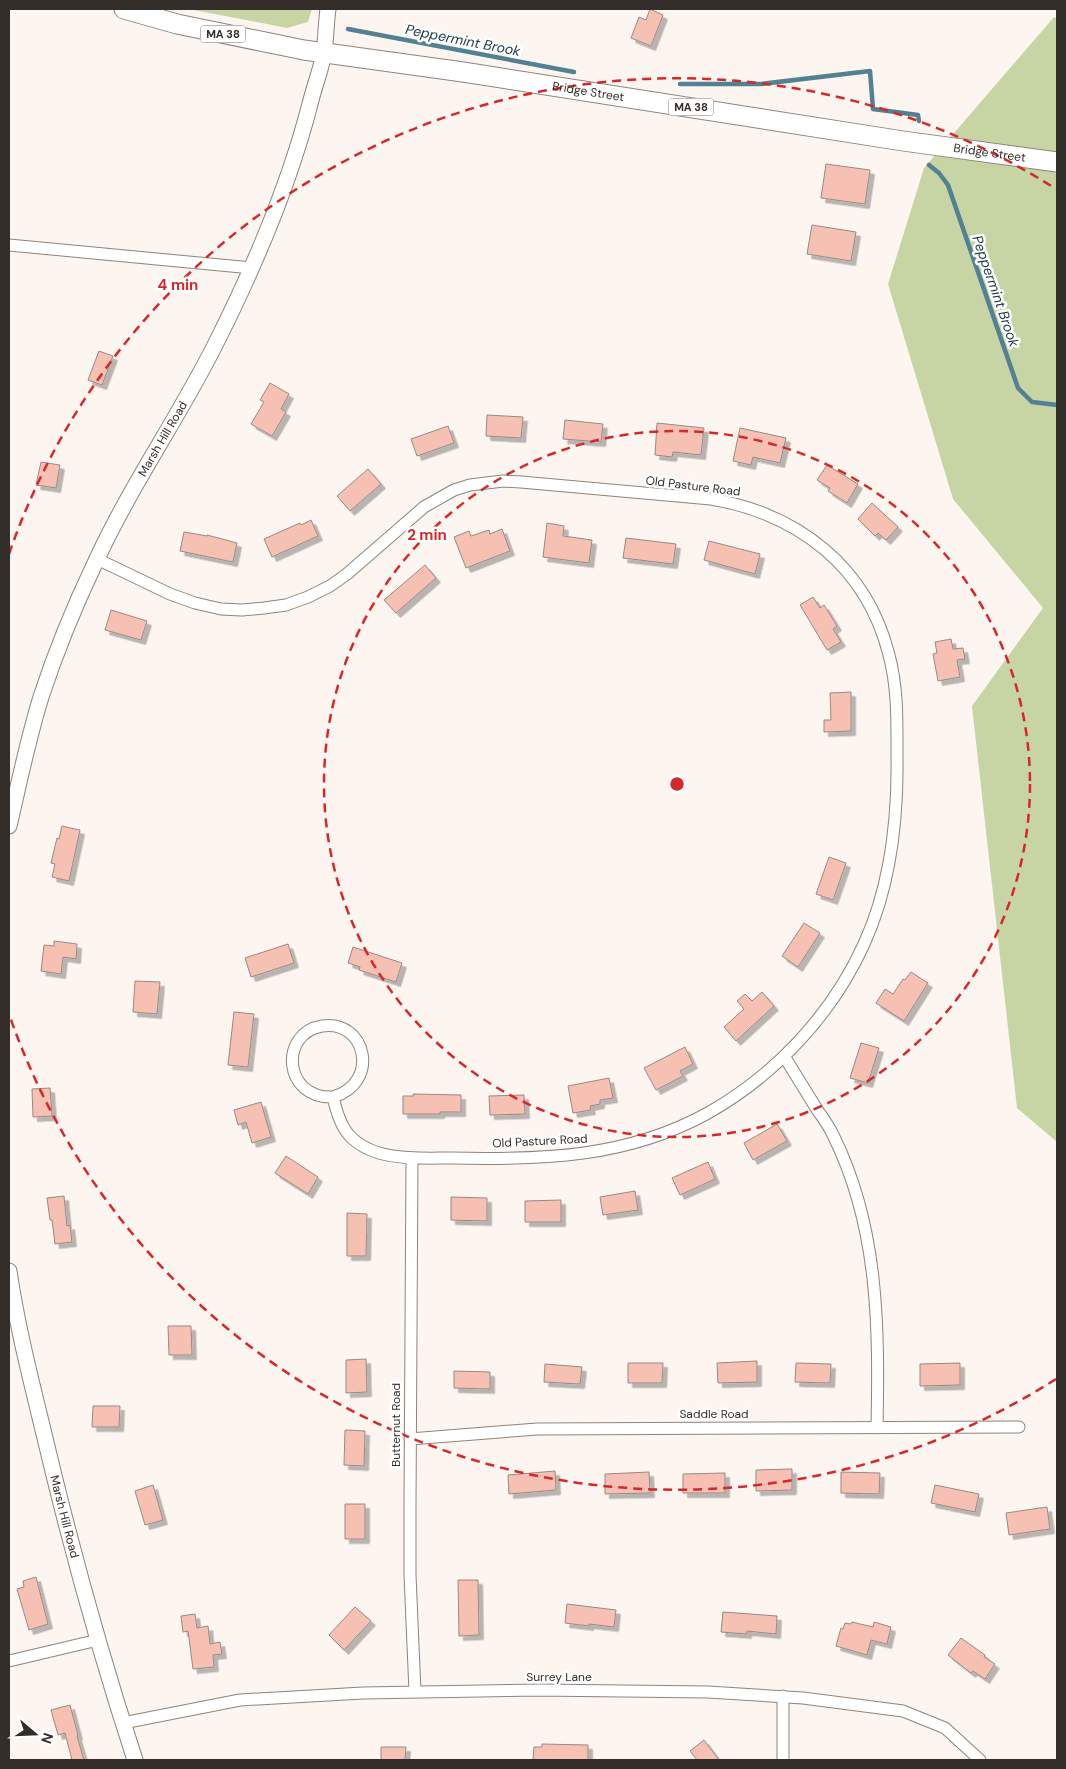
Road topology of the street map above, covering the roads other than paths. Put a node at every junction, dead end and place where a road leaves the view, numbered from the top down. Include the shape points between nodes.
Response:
1 (124, 9) edge
2 (328, 9) edge
3 (324, 53) junction
4 (1057, 162) edge
5 (9, 245) edge
6 (252, 268) junction
7 (97, 560) junction
8 (9, 826) edge
9 (784, 1056) junction
10 (333, 1097) junction
11 (412, 1158) junction
12 (9, 1271) edge
13 (877, 1428) junction
14 (1019, 1428) dead end
15 (410, 1439) junction
16 (98, 1640) junction
17 (9, 1661) edge
18 (415, 1692) junction
19 (783, 1696) junction
20 (123, 1723) junction
21 (135, 1760) edge
22 (783, 1760) edge
23 (980, 1760) edge

1 - 3 main road, Bridge Street / MA 38 via 177,24
2 - 3 street, Marsh Hill Road
3 - 4 main road, Bridge Street / MA 38
3 - 6 street, Marsh Hill Road via 285,184
5 - 6 street
6 - 7 street, Marsh Hill Road via 213,349
7 - 8 street, Marsh Hill Road via 54,658 41,697
7 - 9 street, Old Pasture Road via 195,603 242,610 286,605 330,586 438,498 470,485 503,481 734,503 777,518 816,542 849,574 862,593 874,613 890,656 897,710 895,833 884,888 851,970 818,1018
9 - 11 street, Old Pasture Road via 767,1072 710,1111 672,1130 624,1146 552,1157
9 - 13 street via 834,1136 864,1224 877,1316
10 - 10 street via 355,1084 360,1077 363,1060 354,1037 339,1028 322,1026 300,1039 293,1054 293,1071 308,1092
10 - 11 street, Old Pasture Road via 341,1123 358,1143 380,1153
11 - 15 street, Butternut Road
12 - 16 street, Marsh Hill Road via 16,1317 56,1484
13 - 14 street, Saddle Road
13 - 15 street, Saddle Road via 547,1428
15 - 18 street, Butternut Road via 410,1575
16 - 17 street
16 - 20 street, Marsh Hill Road
18 - 19 street, Surrey Lane via 538,1690
18 - 20 street, Surrey Lane via 240,1700
19 - 22 street
19 - 23 street, Surrey Lane via 903,1711 945,1728
20 - 21 street, Marsh Hill Road

